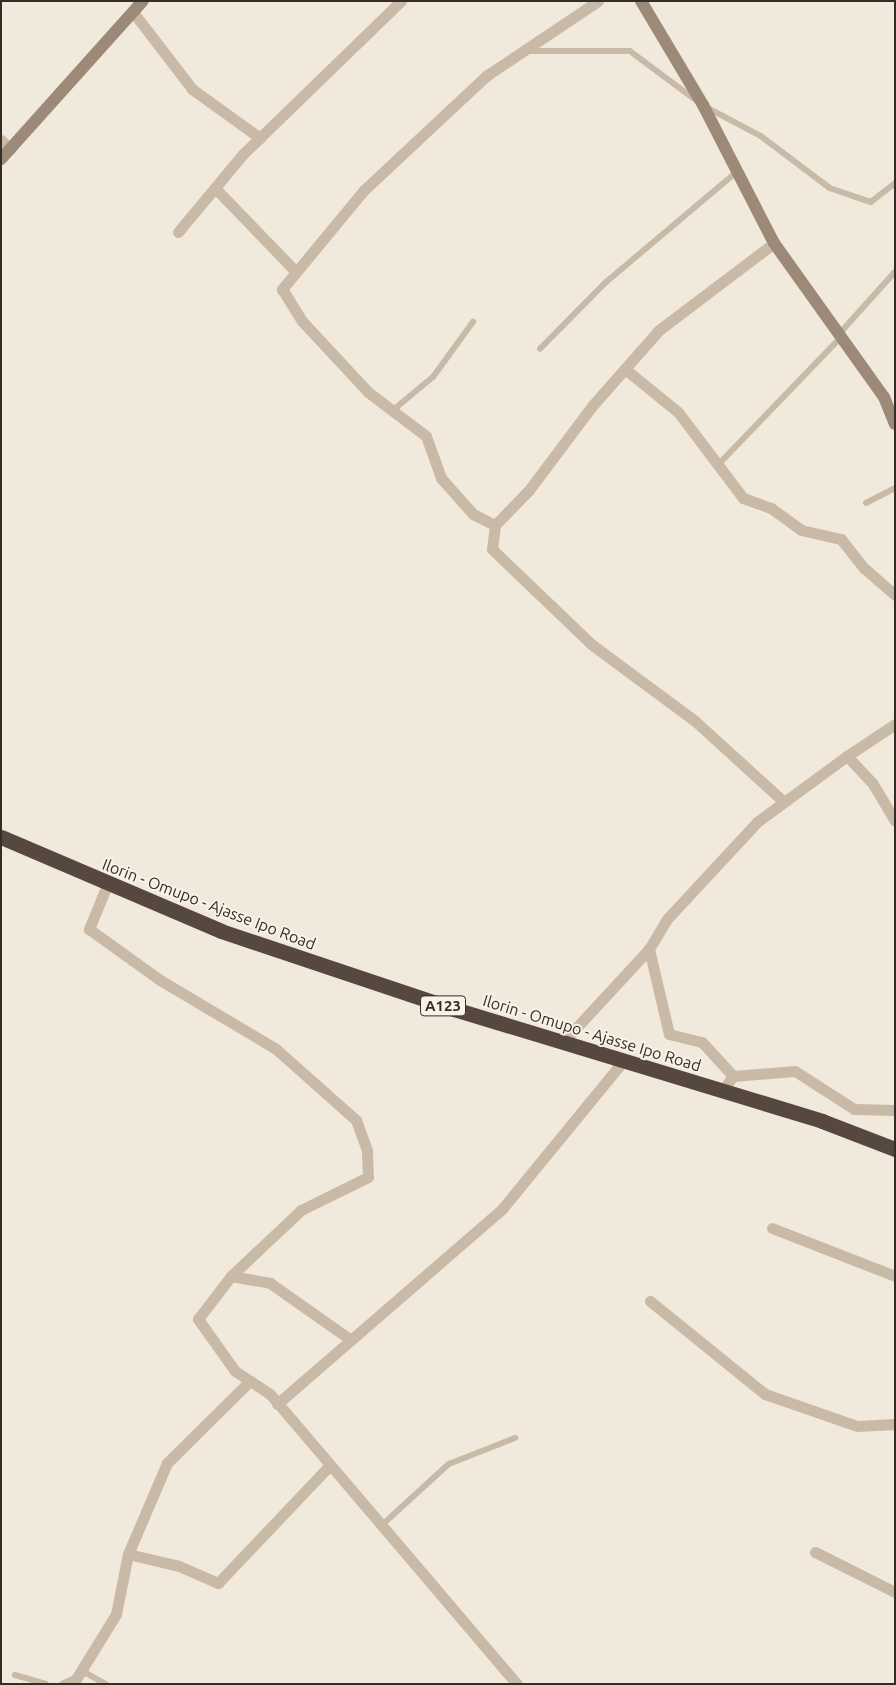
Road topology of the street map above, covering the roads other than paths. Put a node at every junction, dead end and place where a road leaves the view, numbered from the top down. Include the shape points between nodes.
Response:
1 (143, 1) edge
2 (400, 1) edge
3 (598, 1) edge
4 (641, 1) edge
5 (133, 12) junction
6 (520, 53) junction
7 (703, 105) junction
8 (260, 138) junction
9 (6, 144) edge
10 (1, 159) edge
11 (738, 171) junction
12 (895, 183) edge
13 (215, 188) junction
14 (178, 232) dead end
15 (774, 242) junction
16 (296, 272) junction
17 (895, 272) edge
18 (473, 322) dead end
19 (841, 334) junction
20 (540, 349) dead end
21 (625, 369) junction
22 (392, 411) junction
23 (895, 424) edge
24 (718, 466) junction
25 (895, 488) edge
26 (866, 503) dead end
27 (494, 525) junction
28 (895, 595) edge
29 (895, 724) edge
30 (847, 756) junction
31 (784, 802) junction
32 (895, 821) edge
33 (1, 837) edge
34 (107, 885) junction
35 (648, 950) junction
36 (563, 1042) junction
37 (623, 1061) junction
38 (733, 1076) junction
39 (722, 1091) junction
40 (895, 1110) edge
41 (895, 1149) edge
42 (772, 1228) dead end
43 (231, 1276) junction
44 (895, 1276) edge
45 (650, 1301) dead end
46 (351, 1340) junction
47 (250, 1381) junction
48 (277, 1404) junction
49 (895, 1424) edge
50 (515, 1438) dead end
51 (328, 1467) junction
52 (381, 1526) junction
53 (815, 1552) dead end
54 (128, 1554) junction
55 (895, 1592) edge
56 (15, 1675) dead end
57 (74, 1679) edge
58 (46, 1684) edge
59 (62, 1684) edge
60 (106, 1684) edge
61 (517, 1684) edge

1 - 5 street
2 - 8 street
3 - 6 street
4 - 7 street
5 - 8 street via 192,89
5 - 9 street
6 - 7 lane via 630,51
6 - 16 street via 486,76 364,190
7 - 11 street
7 - 12 lane via 761,136 830,188 871,202
8 - 13 street
9 - 10 street
11 - 15 street
11 - 20 lane via 605,283
13 - 14 street
13 - 16 street
15 - 19 street
15 - 21 street via 659,330
16 - 22 street via 282,289 302,321 368,392
17 - 19 lane
18 - 22 lane via 433,377
19 - 23 street via 884,397
19 - 24 lane
21 - 24 street via 678,412
21 - 27 street via 529,490
22 - 27 street via 426,436 441,478 473,514
24 - 28 street via 743,498 771,508 801,530 841,539 864,568
25 - 26 lane
27 - 31 street via 492,549 591,644 694,721
29 - 30 street
30 - 31 street
30 - 32 street via 873,784
31 - 35 street via 757,822 667,918
33 - 34 highway, Ilorin - Omupo - Ajasse Ipo Road / A123
34 - 36 highway, Ilorin - Omupo - Ajasse Ipo Road / A123 via 307,961
34 - 43 street via 89,929 160,980 276,1049 356,1120 367,1151 368,1178 301,1210
35 - 36 street
35 - 38 street via 669,1034 702,1042
36 - 37 highway, Ilorin - Omupo - Ajasse Ipo Road / A123
37 - 39 highway, Ilorin - Omupo - Ajasse Ipo Road / A123
37 - 46 street via 502,1209
38 - 39 street
38 - 40 street via 795,1071 854,1109
39 - 41 highway, Ilorin - Omupo - Ajasse Ipo Road / A123
42 - 44 street
43 - 46 street via 270,1283
43 - 47 street via 198,1319 235,1371
45 - 49 street via 765,1394 858,1426
46 - 48 street
47 - 48 street
47 - 54 street via 167,1462
48 - 51 street
50 - 52 lane via 449,1464
51 - 52 street
51 - 54 street via 218,1583 179,1566
52 - 61 street
53 - 55 street
54 - 57 street via 116,1614
56 - 58 lane
57 - 59 lane
57 - 60 lane via 86,1673

